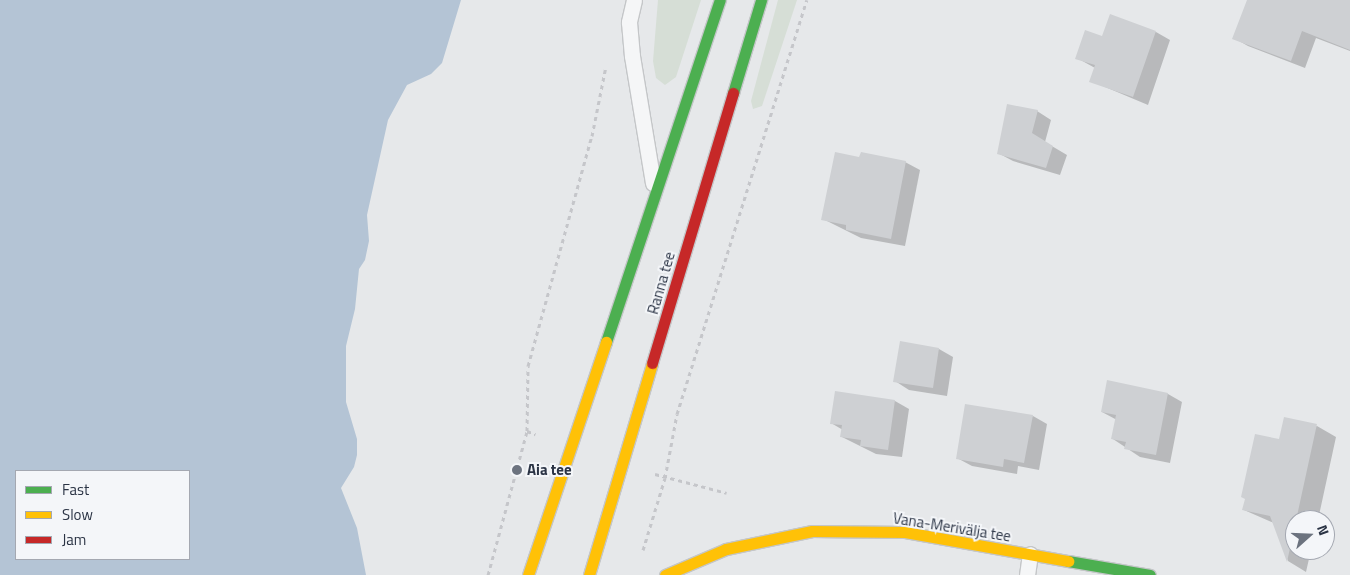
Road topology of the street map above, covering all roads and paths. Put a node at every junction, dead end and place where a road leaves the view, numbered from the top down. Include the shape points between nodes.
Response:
1 (634, 0) edge
2 (720, 0) edge
3 (761, 0) edge
4 (807, 0) edge
5 (608, 58) dead end
6 (654, 190) junction
7 (527, 431) junction
8 (535, 434) dead end
9 (655, 474) dead end
10 (665, 478) junction
11 (727, 493) dead end
12 (1030, 554) junction
13 (642, 557) dead end
14 (530, 571) edge
15 (488, 575) edge
16 (589, 575) edge
17 (665, 575) edge
18 (1027, 575) edge
19 (1150, 575) edge

1 - 6 lane via 629,22 632,56
2 - 6 main road
3 - 16 main road, Ranna tee
4 - 10 path via 677,414
5 - 7 path via 592,136 528,366
6 - 14 main road
7 - 8 path
7 - 15 path
9 - 10 path
10 - 11 path
10 - 13 path
12 - 17 main road, Vana-Merivälja tee via 905,532 812,531 726,549
12 - 18 lane
12 - 19 main road, Vana-Merivälja tee

